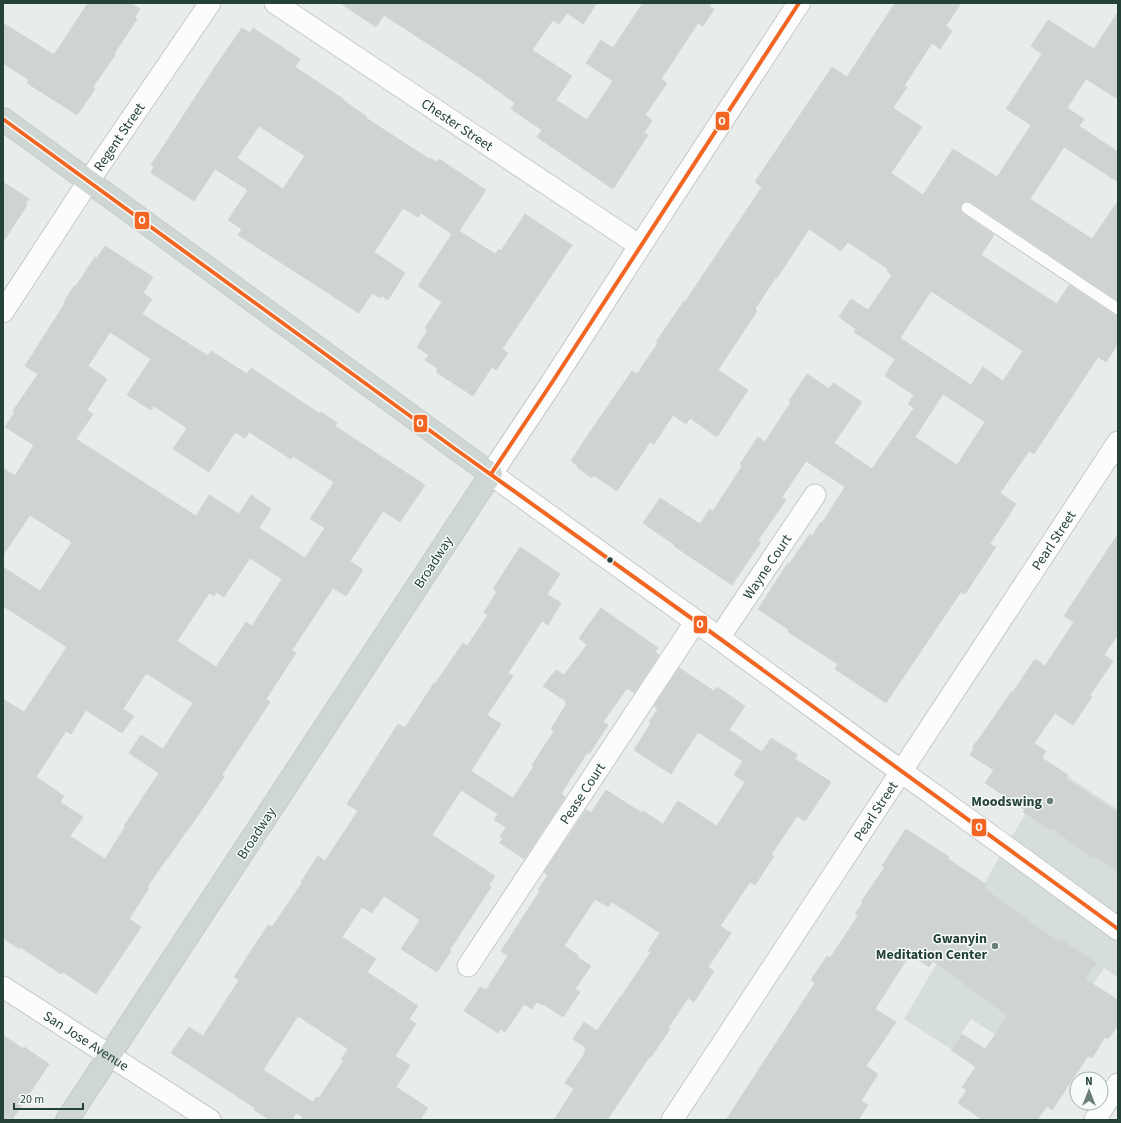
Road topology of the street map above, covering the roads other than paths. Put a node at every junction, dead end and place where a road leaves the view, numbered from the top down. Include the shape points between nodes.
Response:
1 (210, 3) edge
2 (275, 3) edge
3 (799, 3) edge
4 (3, 119) edge
5 (88, 182) junction
6 (967, 208) dead end
7 (640, 246) junction
8 (1118, 308) edge
9 (3, 312) edge
10 (1118, 442) edge
11 (490, 474) junction
12 (815, 495) dead end
13 (696, 621) junction
14 (719, 638) junction
15 (901, 772) junction
16 (1118, 929) edge
17 (468, 966) dead end
18 (3, 987) edge
19 (109, 1056) junction
20 (1118, 1084) edge
21 (67, 1120) edge
22 (210, 1120) edge
23 (672, 1120) edge
24 (1095, 1120) edge

1 - 5 street, Regent Street
2 - 7 street, Chester Street
3 - 7 main road, Broadway
4 - 5 main road
5 - 9 street, Regent Street
5 - 11 main road
6 - 8 lane
7 - 11 main road, Broadway via 552,384
10 - 15 street, Pearl Street
11 - 13 main road
11 - 19 main road, Broadway
12 - 14 street, Wayne Court
13 - 14 main road
13 - 17 street, Pease Court
14 - 15 main road
15 - 16 main road
15 - 23 street, Pearl Street
18 - 19 street, San Jose Avenue
19 - 21 main road, Broadway
19 - 22 street, San Jose Avenue
20 - 24 street

